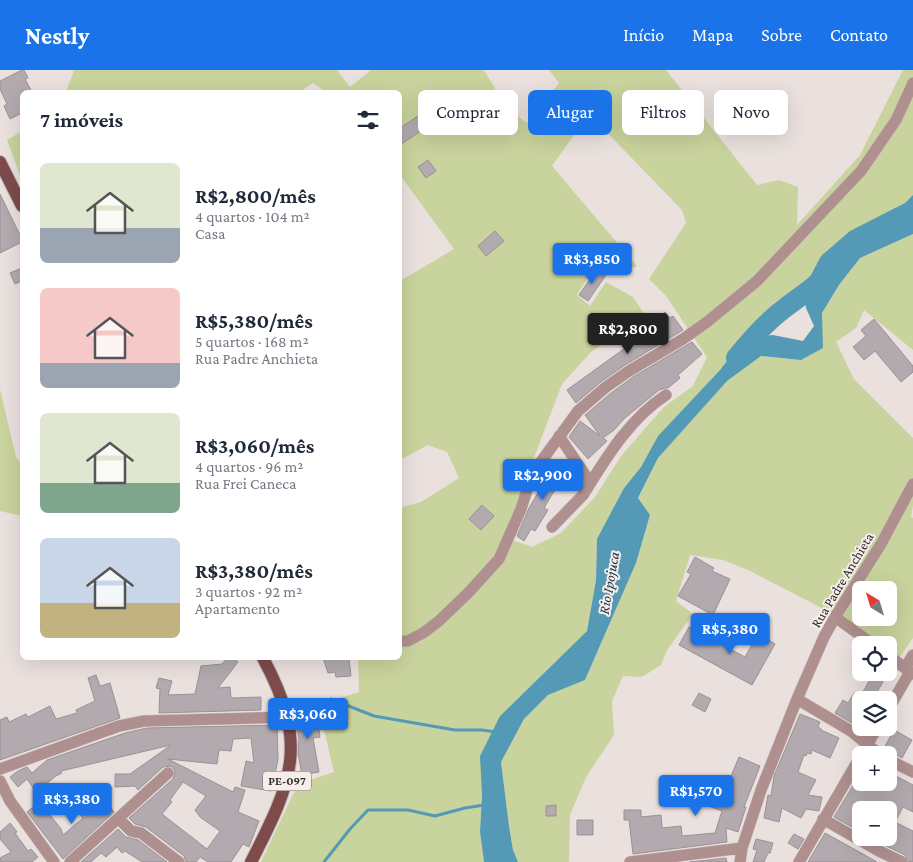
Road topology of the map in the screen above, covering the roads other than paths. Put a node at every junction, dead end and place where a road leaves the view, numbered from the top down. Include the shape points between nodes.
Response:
1 (913, 84) edge
2 (0, 162) edge
3 (20, 202) edge
4 (666, 395) dead end
5 (559, 436) junction
6 (913, 484) edge
7 (588, 486) junction
8 (552, 527) dead end
9 (834, 617) junction
10 (861, 636) edge
11 (402, 641) edge
12 (913, 655) edge
13 (264, 660) edge
14 (897, 662) edge
15 (909, 671) edge
16 (897, 693) edge
17 (797, 699) junction
18 (288, 717) junction
19 (872, 736) edge
20 (866, 745) junction
21 (897, 764) edge
22 (0, 769) edge
23 (913, 772) edge
24 (168, 773) dead end
25 (0, 781) edge
26 (118, 819) junction
27 (823, 819) junction
28 (742, 848) junction
29 (54, 862) edge
30 (70, 862) edge
31 (180, 862) edge
32 (251, 862) edge
33 (630, 862) edge
34 (740, 862) edge
35 (799, 862) edge
36 (902, 862) edge

1 - 5 street via 896,120 861,171 757,281 683,339 606,387 578,411
2 - 3 main road
4 - 7 street via 651,406 610,452
5 - 7 street via 586,476
5 - 11 street via 532,474 521,510 499,560 439,621 423,633
6 - 9 street, Rua Padre Anchieta via 881,544
7 - 8 street
9 - 10 street
9 - 17 street, Rua Padre Anchieta
12 - 15 street
13 - 18 main road, PE-097 via 279,688
14 - 15 street
15 - 16 street
17 - 20 street via 851,731
17 - 28 street, Rua Padre Anchieta
18 - 22 street via 144,721 119,726
18 - 32 main road, PE-097 via 292,743 286,784
19 - 20 street
20 - 27 street
21 - 23 street
24 - 26 street
25 - 29 street
26 - 30 street
26 - 31 street
27 - 35 street
27 - 36 street
28 - 33 street
28 - 34 street, Rua Padre Anchieta

